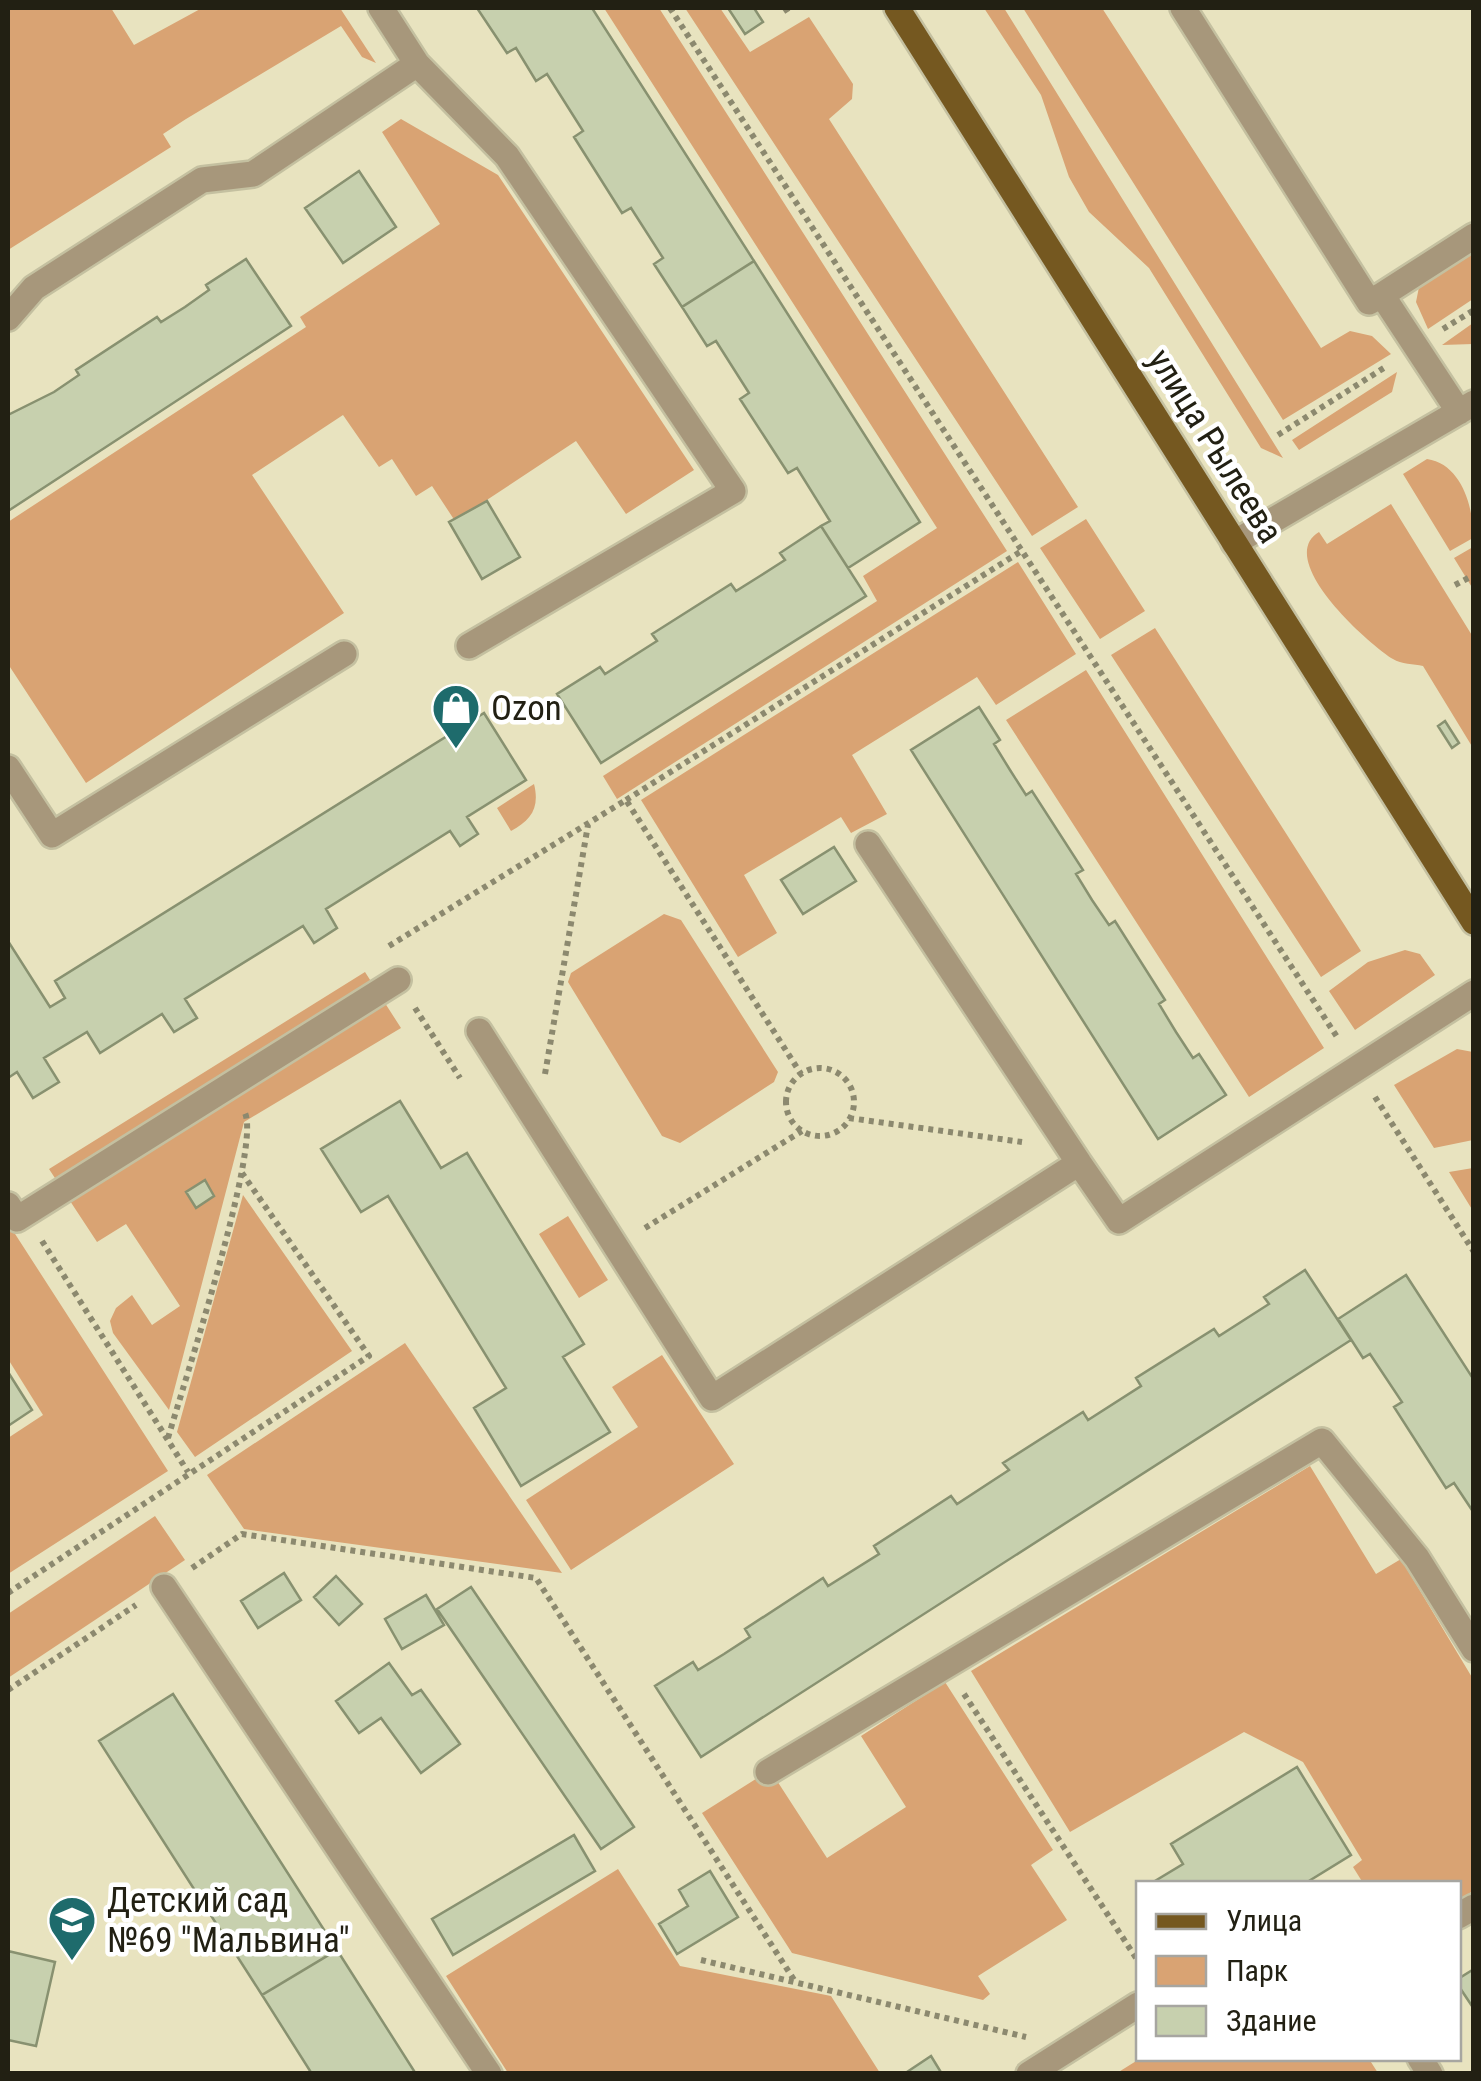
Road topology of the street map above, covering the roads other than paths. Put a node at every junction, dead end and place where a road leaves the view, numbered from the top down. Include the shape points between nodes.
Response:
1 (381, 8) edge
2 (897, 8) edge
3 (1183, 8) edge
4 (418, 64) junction
5 (1474, 236) edge
6 (1382, 294) junction
7 (8, 318) edge
8 (1466, 407) edge
9 (1234, 542) junction
10 (470, 646) dead end
11 (344, 654) dead end
12 (8, 768) edge
13 (868, 844) dead end
14 (1474, 922) edge
15 (398, 980) road end
16 (1474, 993) edge
17 (479, 1031) dead end
18 (1073, 1156) junction
19 (16, 1209) edge
20 (164, 1587) road end
21 (1474, 1648) edge
22 (768, 1772) dead end
23 (1136, 2006) edge
24 (489, 2074) edge
25 (1029, 2074) edge

1 - 4 lane
2 - 9 main road, улица Рылеева
3 - 6 lane via 1368,302
4 - 7 lane via 252,174 202,180 34,288
4 - 10 lane via 508,156 733,492
5 - 6 lane
6 - 8 lane
8 - 9 lane
9 - 14 main road, улица Рылеева
11 - 12 lane via 52,836
13 - 18 lane
15 - 19 lane via 233,1085
16 - 18 lane via 1119,1221
17 - 18 lane via 712,1398
20 - 24 lane
21 - 22 lane via 1416,1558 1322,1441
23 - 25 lane

